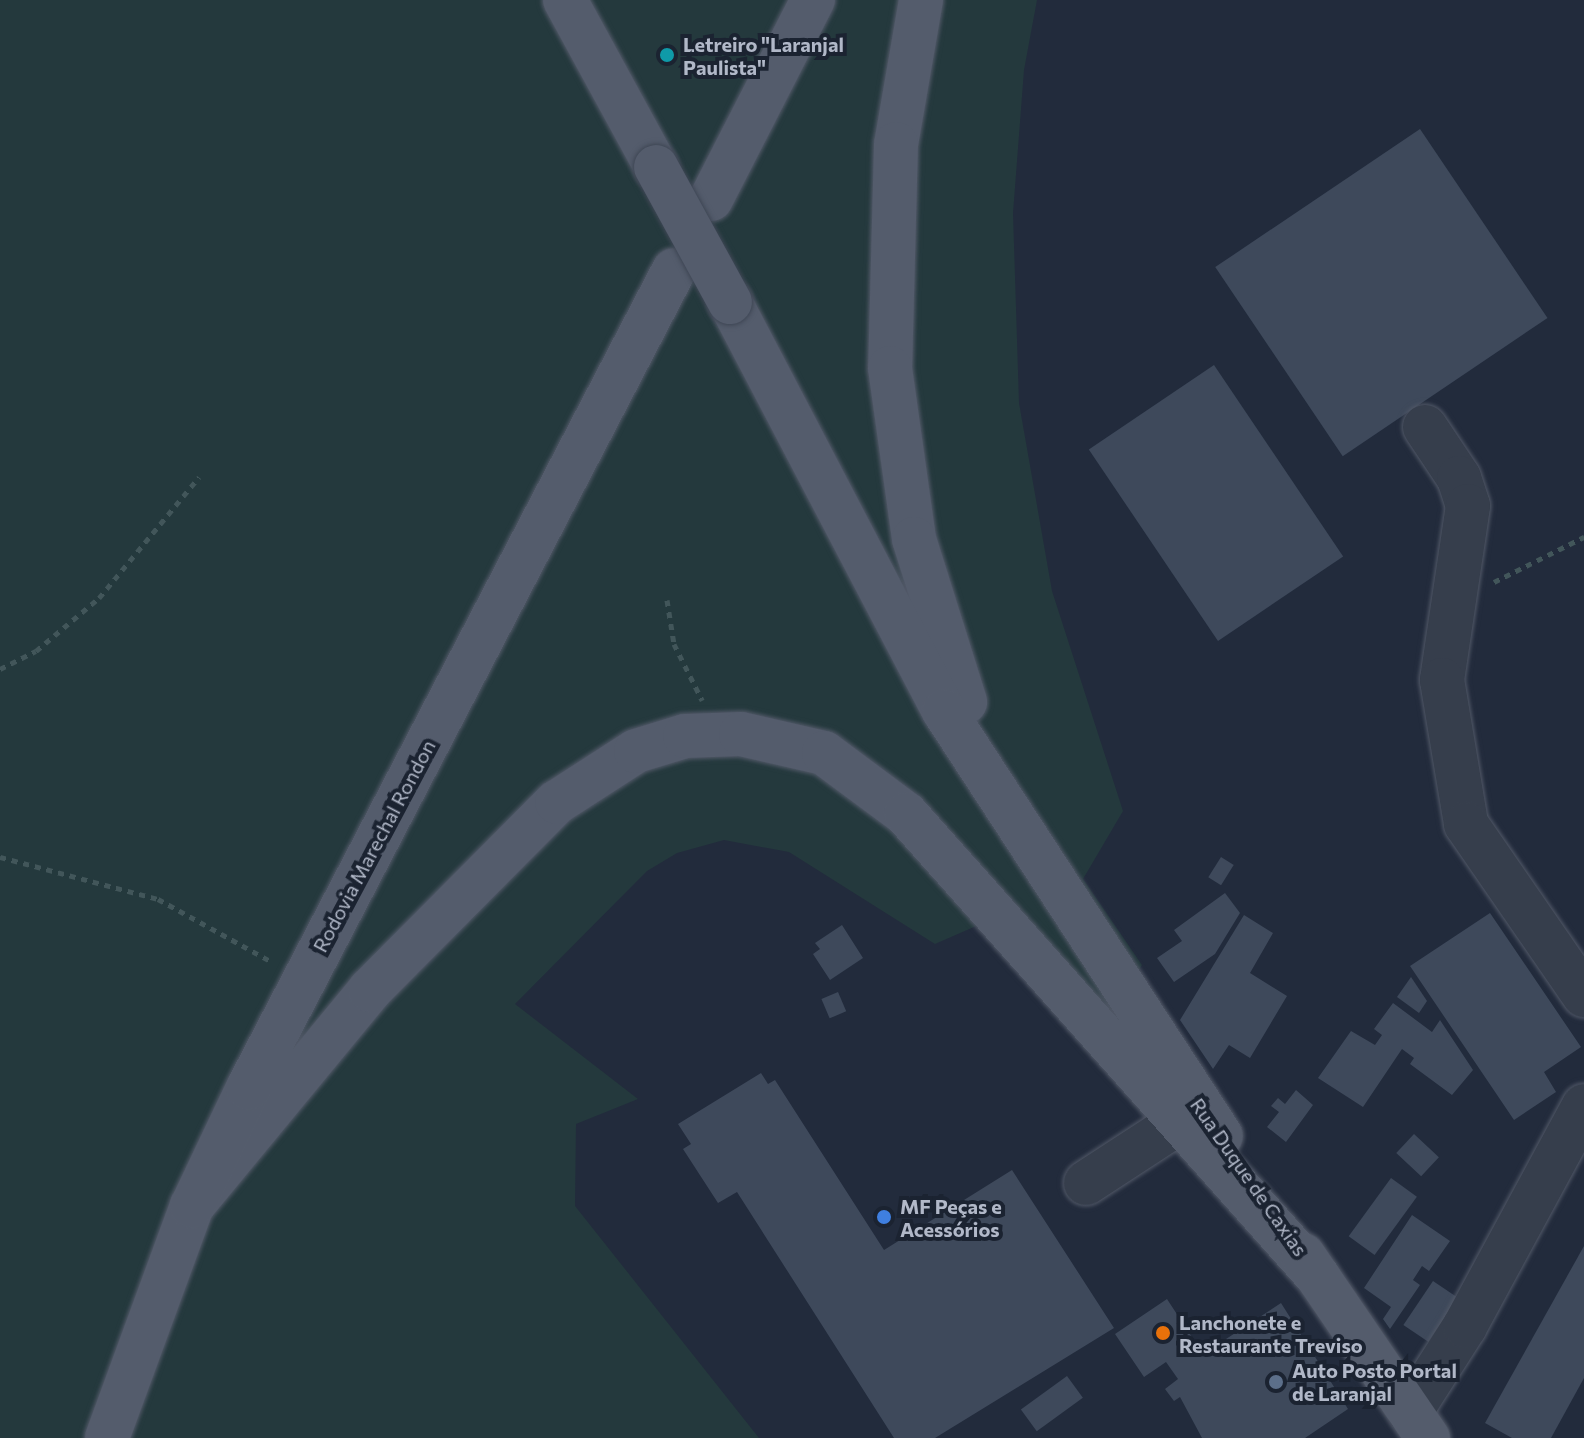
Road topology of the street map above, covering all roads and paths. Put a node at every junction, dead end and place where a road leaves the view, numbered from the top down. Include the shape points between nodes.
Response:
1 (565, 0) edge
2 (813, 0) edge
3 (921, 0) edge
4 (711, 199) dead end
5 (674, 270) dead end
6 (1425, 427) dead end
7 (199, 477) dead end
8 (1584, 537) edge
9 (1488, 586) dead end
10 (667, 600) dead end
11 (0, 669) edge
12 (712, 733) junction
13 (0, 857) edge
14 (1073, 914) junction
15 (303, 981) junction
16 (1584, 995) edge
17 (1584, 1106) edge
18 (1178, 1123) junction
19 (1086, 1183) dead end
20 (192, 1206) junction
21 (1319, 1278) junction
22 (1419, 1425) edge
23 (107, 1438) edge

1 - 14 main road, bridge via 944,711
2 - 4 main road
3 - 14 main road via 904,85 891,225 890,368 901,464 914,539 967,710 1007,801
5 - 15 main road, Rodovia Marechal Rondon
6 - 16 street via 1459,478 1468,506 1442,680 1466,824
7 - 11 path via 88,609 36,651
8 - 9 path
10 - 12 path via 674,644 697,686
12 - 18 main road via 794,743 824,753 877,787
12 - 20 main road via 636,751 586,779 538,819 370,990
13 - 15 path via 158,899
14 - 21 main road, Rua Duque de Caxias
15 - 20 main road, Rodovia Marechal Rondon
17 - 22 street via 1465,1326
18 - 19 street
18 - 21 main road
20 - 23 main road, Rodovia Marechal Rondon
21 - 22 main road, Rua Duque de Caxias

